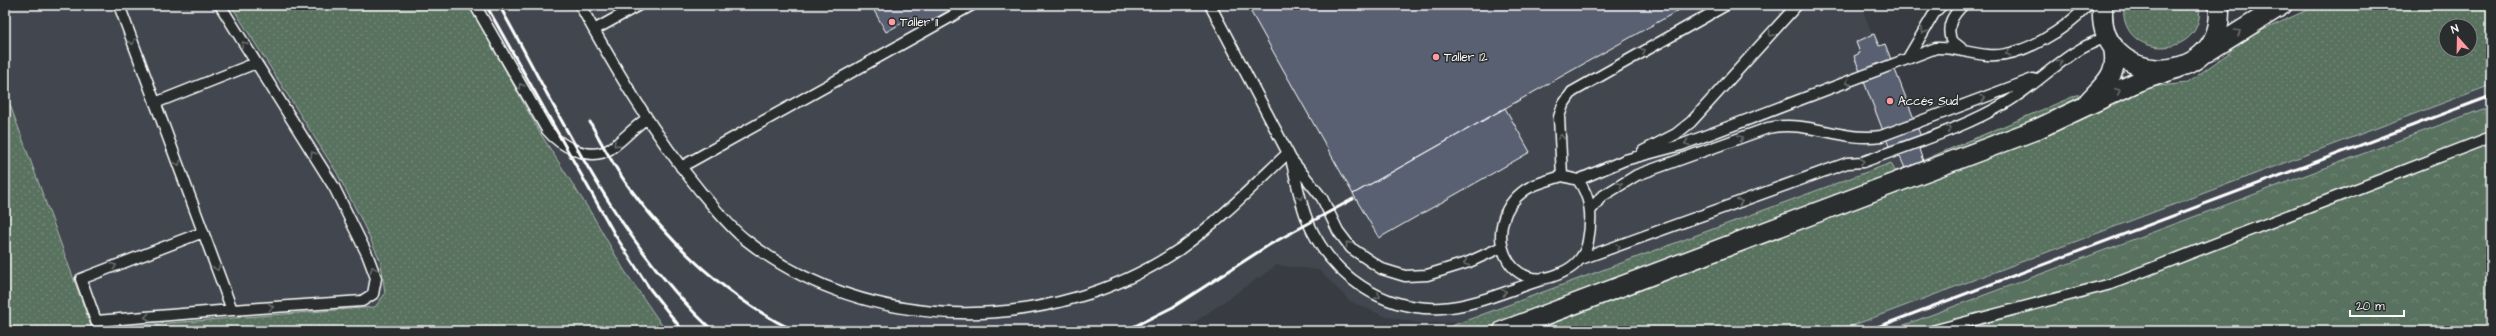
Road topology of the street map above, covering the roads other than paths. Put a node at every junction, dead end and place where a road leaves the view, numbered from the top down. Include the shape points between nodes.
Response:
1 (119, 5) edge
2 (220, 5) edge
3 (475, 5) edge
4 (580, 5) edge
5 (639, 5) edge
6 (972, 5) edge
7 (1210, 5) edge
8 (1726, 5) edge
9 (1797, 5) edge
10 (1942, 5) edge
11 (1963, 5) edge
12 (2088, 5) edge
13 (2103, 5) edge
14 (2220, 5) edge
15 (2282, 5) edge
16 (594, 30) junction
17 (2110, 42) junction
18 (1965, 50) junction
19 (1908, 58) junction
20 (256, 63) junction
21 (2185, 65) junction
22 (2044, 74) junction
23 (155, 103) junction
24 (2083, 107) junction
25 (646, 119) junction
26 (2491, 138) edge
27 (1289, 156) junction
28 (1625, 160) junction
29 (680, 167) junction
30 (1562, 176) junction
31 (1578, 180) junction
32 (1591, 210) junction
33 (203, 232) junction
34 (1502, 247) junction
35 (1581, 259) junction
36 (1541, 280) junction
37 (232, 310) junction
38 (1503, 331) edge
39 (1932, 331) edge

1 -> 23 lane
20 -> 2 lane
25 -> 3 lane via 611,148 602,152 581,152 565,146 547,130
4 - 16 lane
5 - 16 lane
6 - 29 lane
7 - 27 lane
30 -> 8 lane via 1560,117 1562,105 1572,92
9 -> 28 lane via 1692,122 1676,134
10 -> 19 lane via 1935,12
11 - 18 lane via 1952,19 1949,33 1957,46
12 -> 18 lane via 2045,39 2026,47 2005,54 1988,55
13 - 17 street via 2102,13
14 - 21 street via 2216,33 2207,49
21 -> 15 street
16 - 25 lane
17 - 21 street via 2126,59 2142,67 2159,70
22 -> 17 lane via 2091,42
17 - 24 street via 2117,61 2112,75
18 - 19 lane via 1936,48
19 -> 28 lane via 1681,145
20 - 23 lane
37 -> 20 lane via 362,301 373,294 376,278 334,187
24 -> 21 street via 2139,81
32 -> 22 lane via 1602,197 1637,175 1768,128 1783,124 1800,125 1843,136 1881,136
35 -> 22 lane via 1847,163 1863,162 1964,123 2010,100
23 -> 33 lane
24 - 38 street via 2035,130
25 - 29 lane
26 - 39 lane via 2111,284
27 - 29 lane via 1211,225 1147,269 1116,284 1047,307 979,316 942,316 869,304 831,292 788,271 744,239
34 -> 27 lane via 1468,262 1427,275 1405,276 1382,269 1351,248 1338,231 1322,198
27 -> 36 lane via 1303,210 1318,241 1330,260 1345,276 1366,290 1407,305 1442,308 1471,302
28 - 31 lane
30 - 31 lane
30 - 34 lane via 1525,190 1512,202 1501,226
31 - 32 lane via 1585,190
32 - 35 lane via 1587,247
33 -> 37 lane
37 -> 33 lane via 96,321 81,279
34 - 36 lane via 1504,256 1513,268 1526,277
35 - 36 lane via 1556,277

